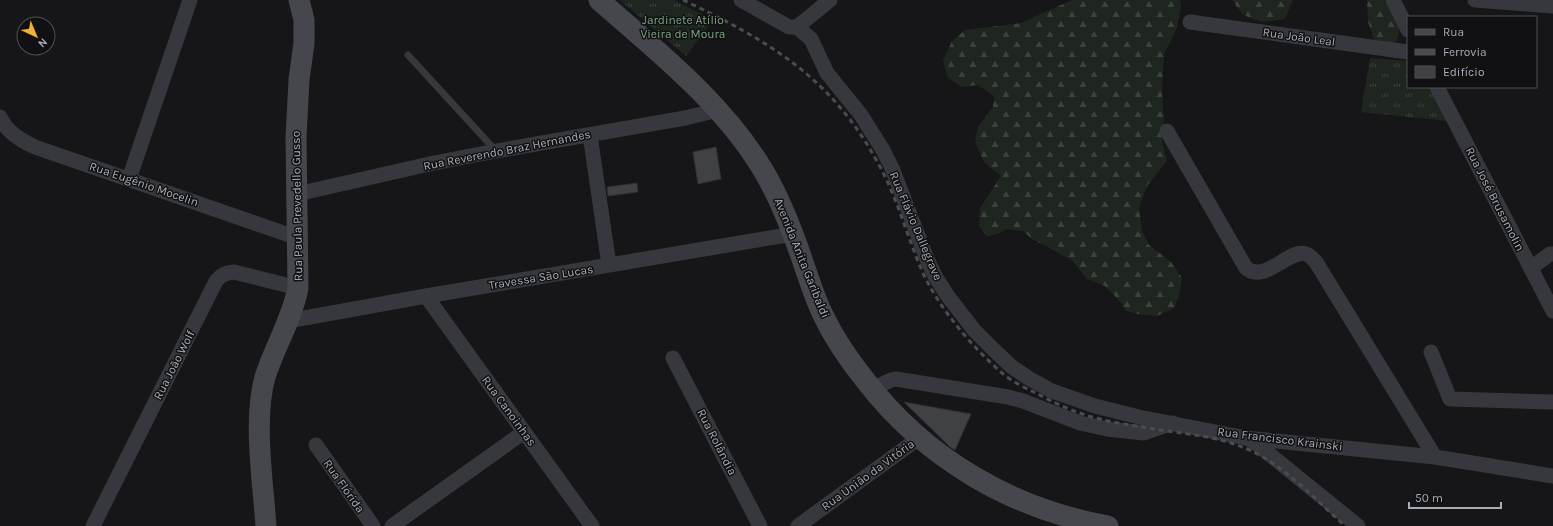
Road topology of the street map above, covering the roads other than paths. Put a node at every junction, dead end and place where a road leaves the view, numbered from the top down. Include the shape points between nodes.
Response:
1 (190, 0) edge
2 (299, 0) edge
3 (599, 0) edge
4 (741, 0) edge
5 (830, 0) edge
6 (1393, 0) edge
7 (1475, 0) edge
8 (1553, 6) edge
9 (1190, 22) dead end
10 (797, 27) junction
11 (1407, 28) edge
12 (1407, 52) edge
13 (408, 55) dead end
14 (1439, 88) edge
15 (718, 110) junction
16 (0, 116) edge
17 (1167, 130) dead end
18 (590, 135) junction
19 (496, 151) junction
20 (129, 179) junction
21 (297, 194) junction
22 (793, 234) junction
23 (298, 238) junction
24 (1553, 254) edge
25 (609, 265) junction
26 (1531, 268) junction
27 (298, 288) junction
28 (426, 296) junction
29 (1553, 311) edge
30 (288, 321) junction
31 (1431, 352) dead end
32 (673, 358) dead end
33 (872, 389) junction
34 (1553, 402) edge
35 (1173, 423) junction
36 (524, 432) junction
37 (919, 438) junction
38 (1246, 438) junction
39 (316, 445) dead end
40 (1435, 457) junction
41 (1553, 476) edge
42 (93, 526) edge
43 (266, 526) edge
44 (373, 526) edge
45 (392, 526) edge
46 (592, 526) edge
47 (760, 526) edge
48 (798, 526) edge
49 (1108, 526) edge
50 (1358, 526) edge

1 - 20 street
2 - 21 main road, Rua Paula Prevedello Gusso via 304,20 304,43 297,109
3 - 15 main road, Avenida Anita Garibaldi
4 - 10 street, Rua Flávio Dallegrave via 789,27
5 - 10 street
6 - 11 street
7 - 8 street
9 - 12 street, Rua João Leal
10 - 35 street, Rua Flávio Dallegrave via 811,39 827,73 861,115 883,150 935,276 974,330 1012,367 1052,391 1095,406
13 - 19 lane
14 - 26 street, Rua José Brusamolin
15 - 18 street, Rua Reverendo Braz Hernandes
15 - 22 main road, Avenida Anita Garibaldi via 762,169 775,191
16 - 20 street, Rua Eugênio Mocelin via 12,133 22,140
17 - 40 street via 1246,268 1259,273 1297,254 1305,253 1316,262
18 - 19 street, Rua Reverendo Braz Hernandes
18 - 25 street
19 - 21 street, Rua Reverendo Braz Hernandes
20 - 23 street, Rua Eugênio Mocelin
21 - 23 main road, Rua Paula Prevedello Gusso
22 - 25 street, Travessa São Lucas
22 - 33 main road, Avenida Anita Garibaldi via 823,316 844,352
23 - 27 main road, Rua Paula Prevedello Gusso
24 - 26 street
25 - 28 street, Travessa São Lucas
26 - 29 street, Rua José Brusamolin
27 - 30 main road, Rua Paula Prevedello Gusso
27 - 42 street, Rua João Wolf via 234,272 220,276
28 - 30 street, Travessa São Lucas
28 - 36 street, Rua Canoinhas
30 - 43 main road, Rua Paula Prevedello Gusso via 266,376 262,393 260,438
31 - 34 street via 1450,399
32 - 47 street, Rua Rolândia
33 - 35 street via 896,379 994,394 1023,401 1080,423 1107,429 1144,433
33 - 37 main road, Avenida Anita Garibaldi
35 - 38 street, Rua Francisco Krainski
36 - 45 street
36 - 46 street, Rua Canoinhas
37 - 48 street, Rua União da Vitória
37 - 49 main road, Avenida Anita Garibaldi via 956,466 1004,494 1046,511
38 - 40 street, Rua Francisco Krainski
38 - 50 street
39 - 44 street, Rua Flórida
40 - 41 street, Rua Francisco Krainski

